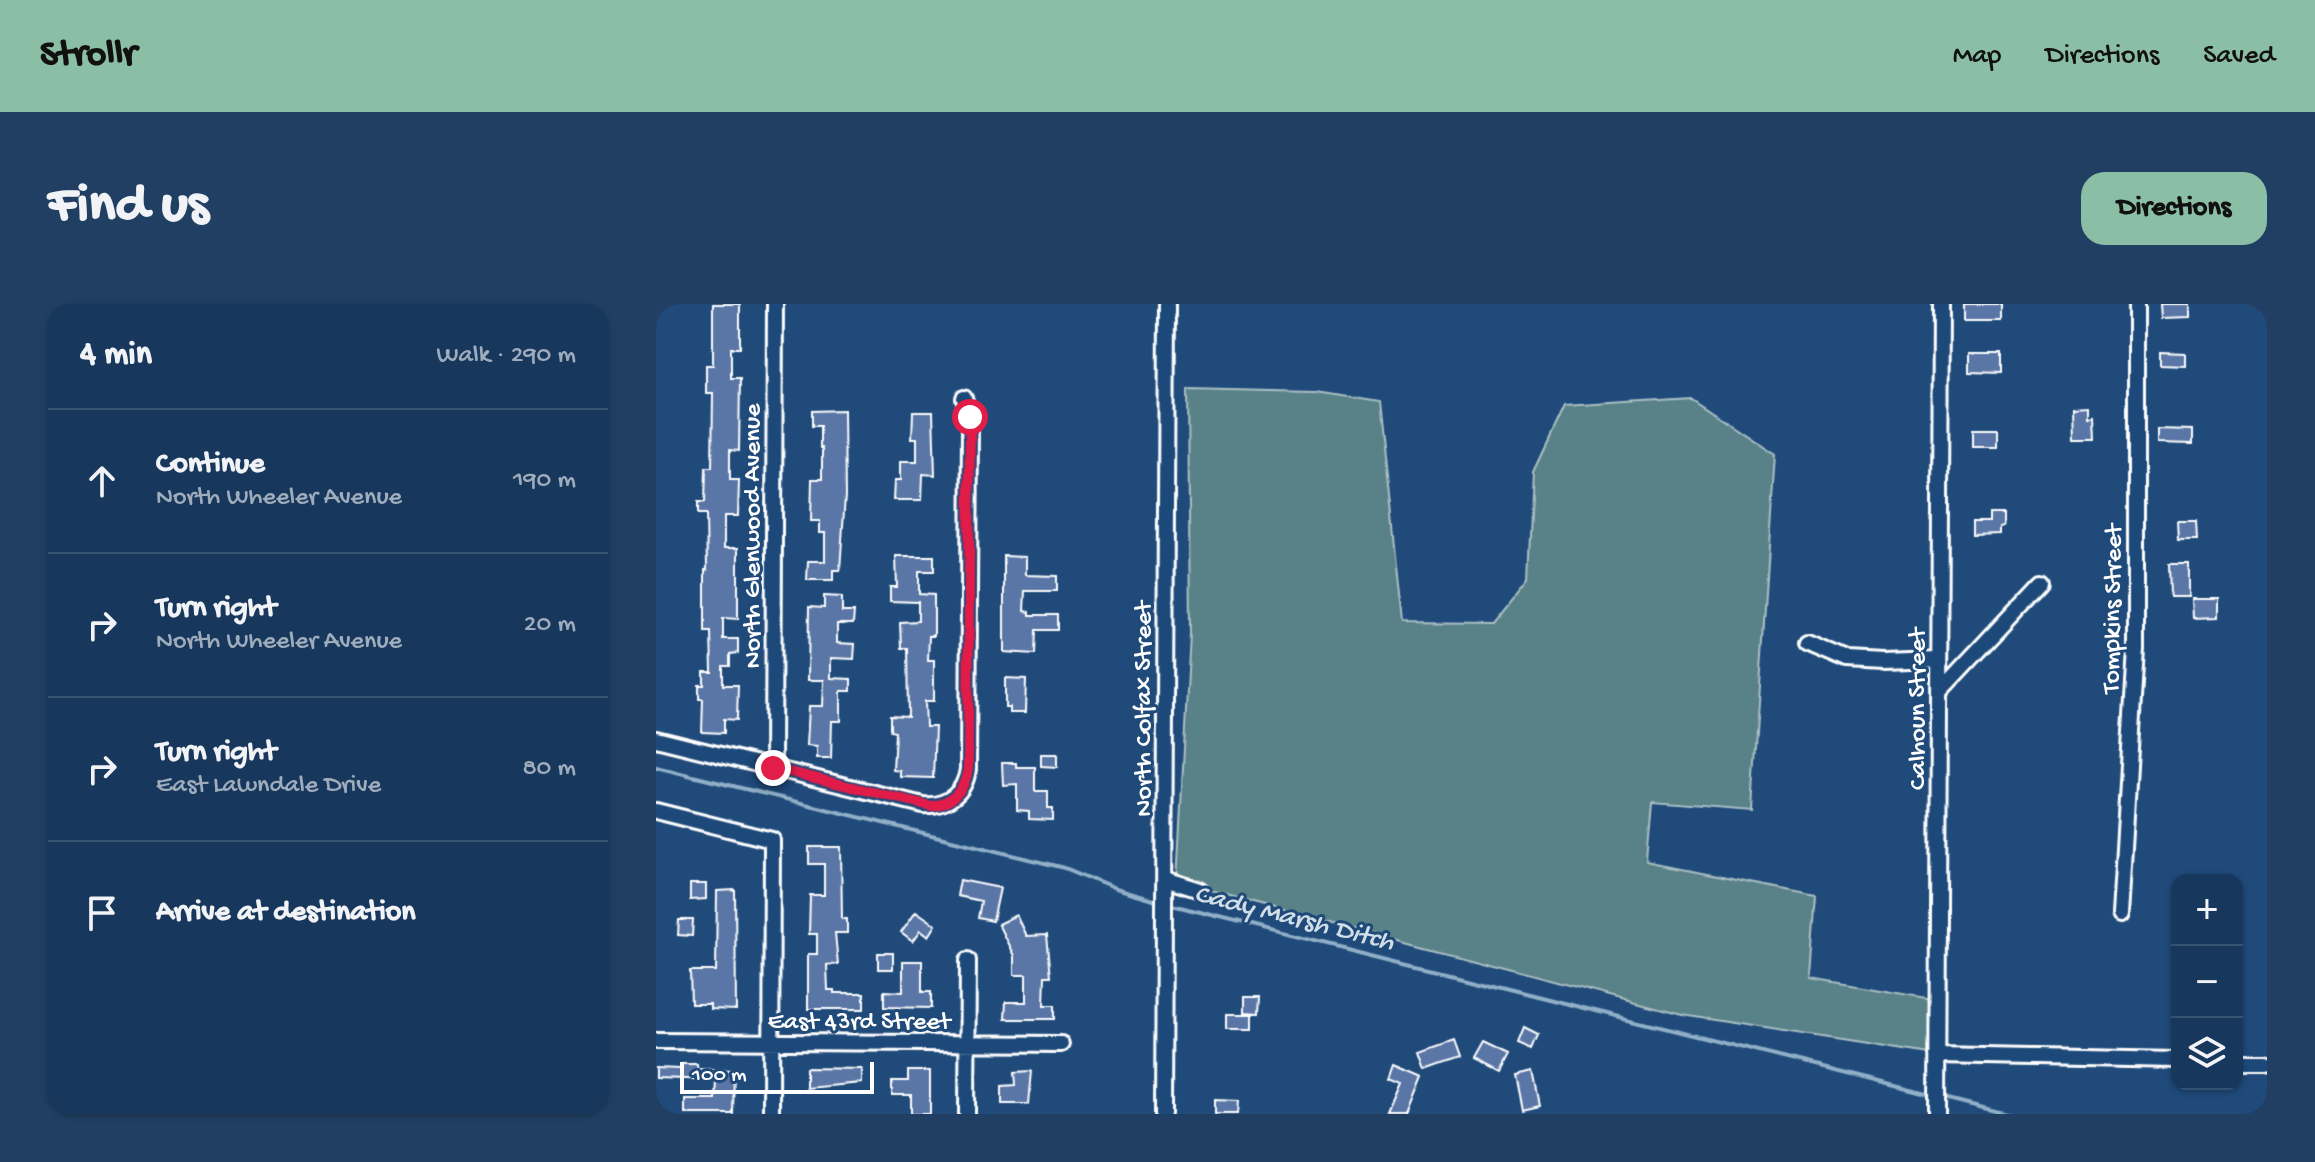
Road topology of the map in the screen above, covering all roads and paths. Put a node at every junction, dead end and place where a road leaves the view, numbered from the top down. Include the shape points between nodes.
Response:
1 (775, 304) edge
2 (1167, 304) edge
3 (1941, 304) edge
4 (2136, 304) edge
5 (964, 398) dead end
6 (2042, 582) dead end
7 (1807, 643) dead end
8 (1939, 660) junction
9 (1939, 692) junction
10 (656, 739) edge
11 (773, 768) junction
12 (656, 811) edge
13 (1171, 880) junction
14 (1200, 890) dead end
15 (2120, 915) dead end
16 (968, 960) dead end
17 (656, 1041) edge
18 (772, 1042) junction
19 (968, 1044) junction
20 (1061, 1044) dead end
21 (1937, 1055) junction
22 (2171, 1060) edge
23 (2243, 1062) edge
24 (2267, 1062) edge
25 (771, 1114) edge
26 (967, 1114) edge
27 (1163, 1114) edge
28 (1937, 1114) edge

1 - 11 street, North Glenwood Avenue
2 - 13 street, North Colfax Street via 1165,860
3 - 8 street, Calhoun Street
4 - 15 street, Tompkins Street via 2136,649
5 - 11 street via 970,425 968,769 961,790 943,803 923,805
6 - 9 street
7 - 8 street via 1847,660
8 - 9 street, Calhoun Street
9 - 21 street, Calhoun Street
10 - 11 street
12 - 18 street via 772,840
13 - 14 street
13 - 27 street, North Colfax Street via 1164,923
16 - 19 street
17 - 18 street, East 43rd Street
18 - 19 street, East 43rd Street
18 - 25 street
19 - 20 street, East 43rd Street
19 - 26 street
21 - 22 street
21 - 28 street, Calhoun Street
23 - 24 street

